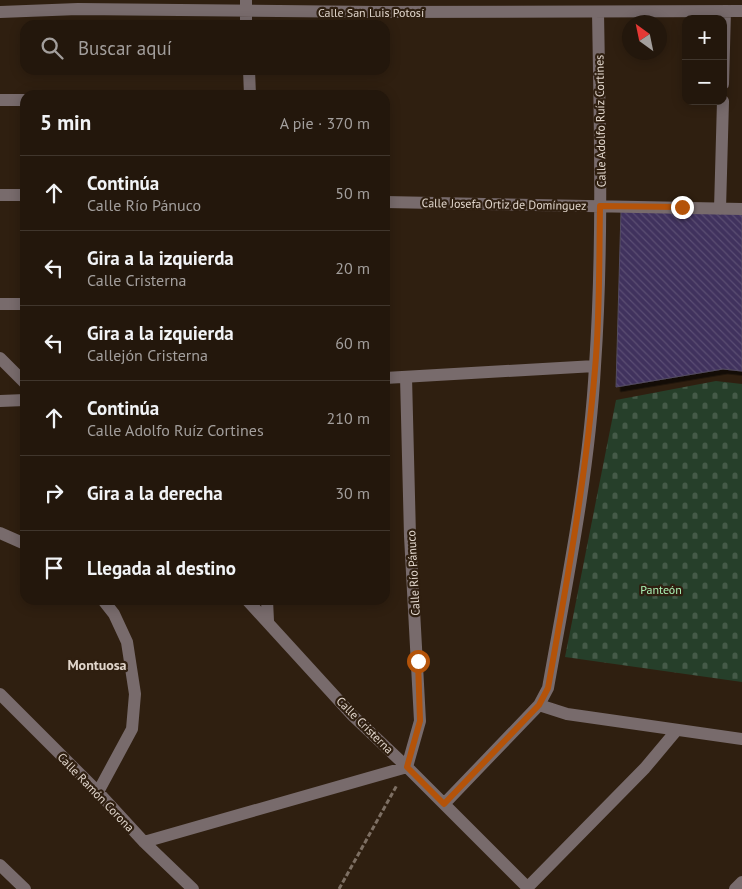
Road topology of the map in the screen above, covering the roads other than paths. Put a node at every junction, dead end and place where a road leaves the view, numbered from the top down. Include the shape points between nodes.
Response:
1 (78, 5) edge
2 (156, 5) edge
3 (246, 6) edge
4 (376, 6) edge
5 (725, 11) junction
6 (742, 11) edge
7 (0, 12) edge
8 (598, 12) junction
9 (246, 20) edge
10 (724, 60) edge
11 (248, 75) edge
12 (250, 90) edge
13 (0, 100) edge
14 (20, 100) edge
15 (723, 105) edge
16 (0, 195) edge
17 (20, 195) edge
18 (390, 202) edge
19 (600, 206) junction
20 (720, 208) junction
21 (742, 209) edge
22 (0, 304) edge
23 (20, 304) edge
24 (0, 358) edge
25 (595, 366) junction
26 (20, 377) edge
27 (406, 377) junction
28 (390, 378) edge
29 (20, 400) edge
30 (0, 401) edge
31 (0, 533) edge
32 (20, 542) edge
33 (107, 605) edge
34 (252, 605) edge
35 (267, 605) edge
36 (268, 621) junction
37 (0, 694) edge
38 (539, 705) junction
39 (676, 731) junction
40 (742, 739) edge
41 (407, 767) junction
42 (98, 792) junction
43 (444, 804) junction
44 (144, 842) junction
45 (0, 865) edge
46 (742, 882) edge
47 (527, 888) edge
48 (25, 889) edge
49 (193, 889) edge
50 (735, 889) edge

1 - 2 street, Calle San Luis Potosí
1 - 7 street, Calle San Luis Potosí
2 - 3 street, Calle San Luis Potosí
3 - 4 street, Calle San Luis Potosí
3 - 9 street
4 - 8 street, Calle San Luis Potosí
5 - 6 street, Calle San Luis Potosí
5 - 8 street, Calle San Luis Potosí
5 - 10 street
8 - 19 street, Calle Adolfo Ruíz Cortines
11 - 12 street
13 - 14 street
15 - 20 street
16 - 17 street
18 - 19 street, Calle Josefa Ortiz de Domínguez
19 - 20 street, Calle Josefa Ortiz de Domínguez
19 - 25 street, Calle Adolfo Ruíz Cortines
20 - 21 street, Calle Josefa Ortiz de Domínguez
22 - 23 street
24 - 26 street
25 - 27 street
25 - 38 street, Calle Adolfo Ruíz Cortines via 577,527 548,688
27 - 28 street
27 - 41 street, Calle Río Pánuco via 420,721
29 - 30 street
31 - 32 street
33 - 42 street via 127,642 135,694 132,729
34 - 36 street, Calle Cristerna
35 - 36 street
36 - 41 street, Calle Cristerna via 353,716
37 - 42 street, Calle Ramón Corona
38 - 39 street via 567,714
38 - 43 street, Calle Adolfo Ruíz Cortines
39 - 40 street
39 - 47 street via 645,768
41 - 43 street, Calle Cristerna
41 - 44 street
42 - 44 street, Calle Ramón Corona
43 - 47 street, Calle Cristerna
44 - 49 street, Calle Ramón Corona
45 - 48 street
46 - 50 street

